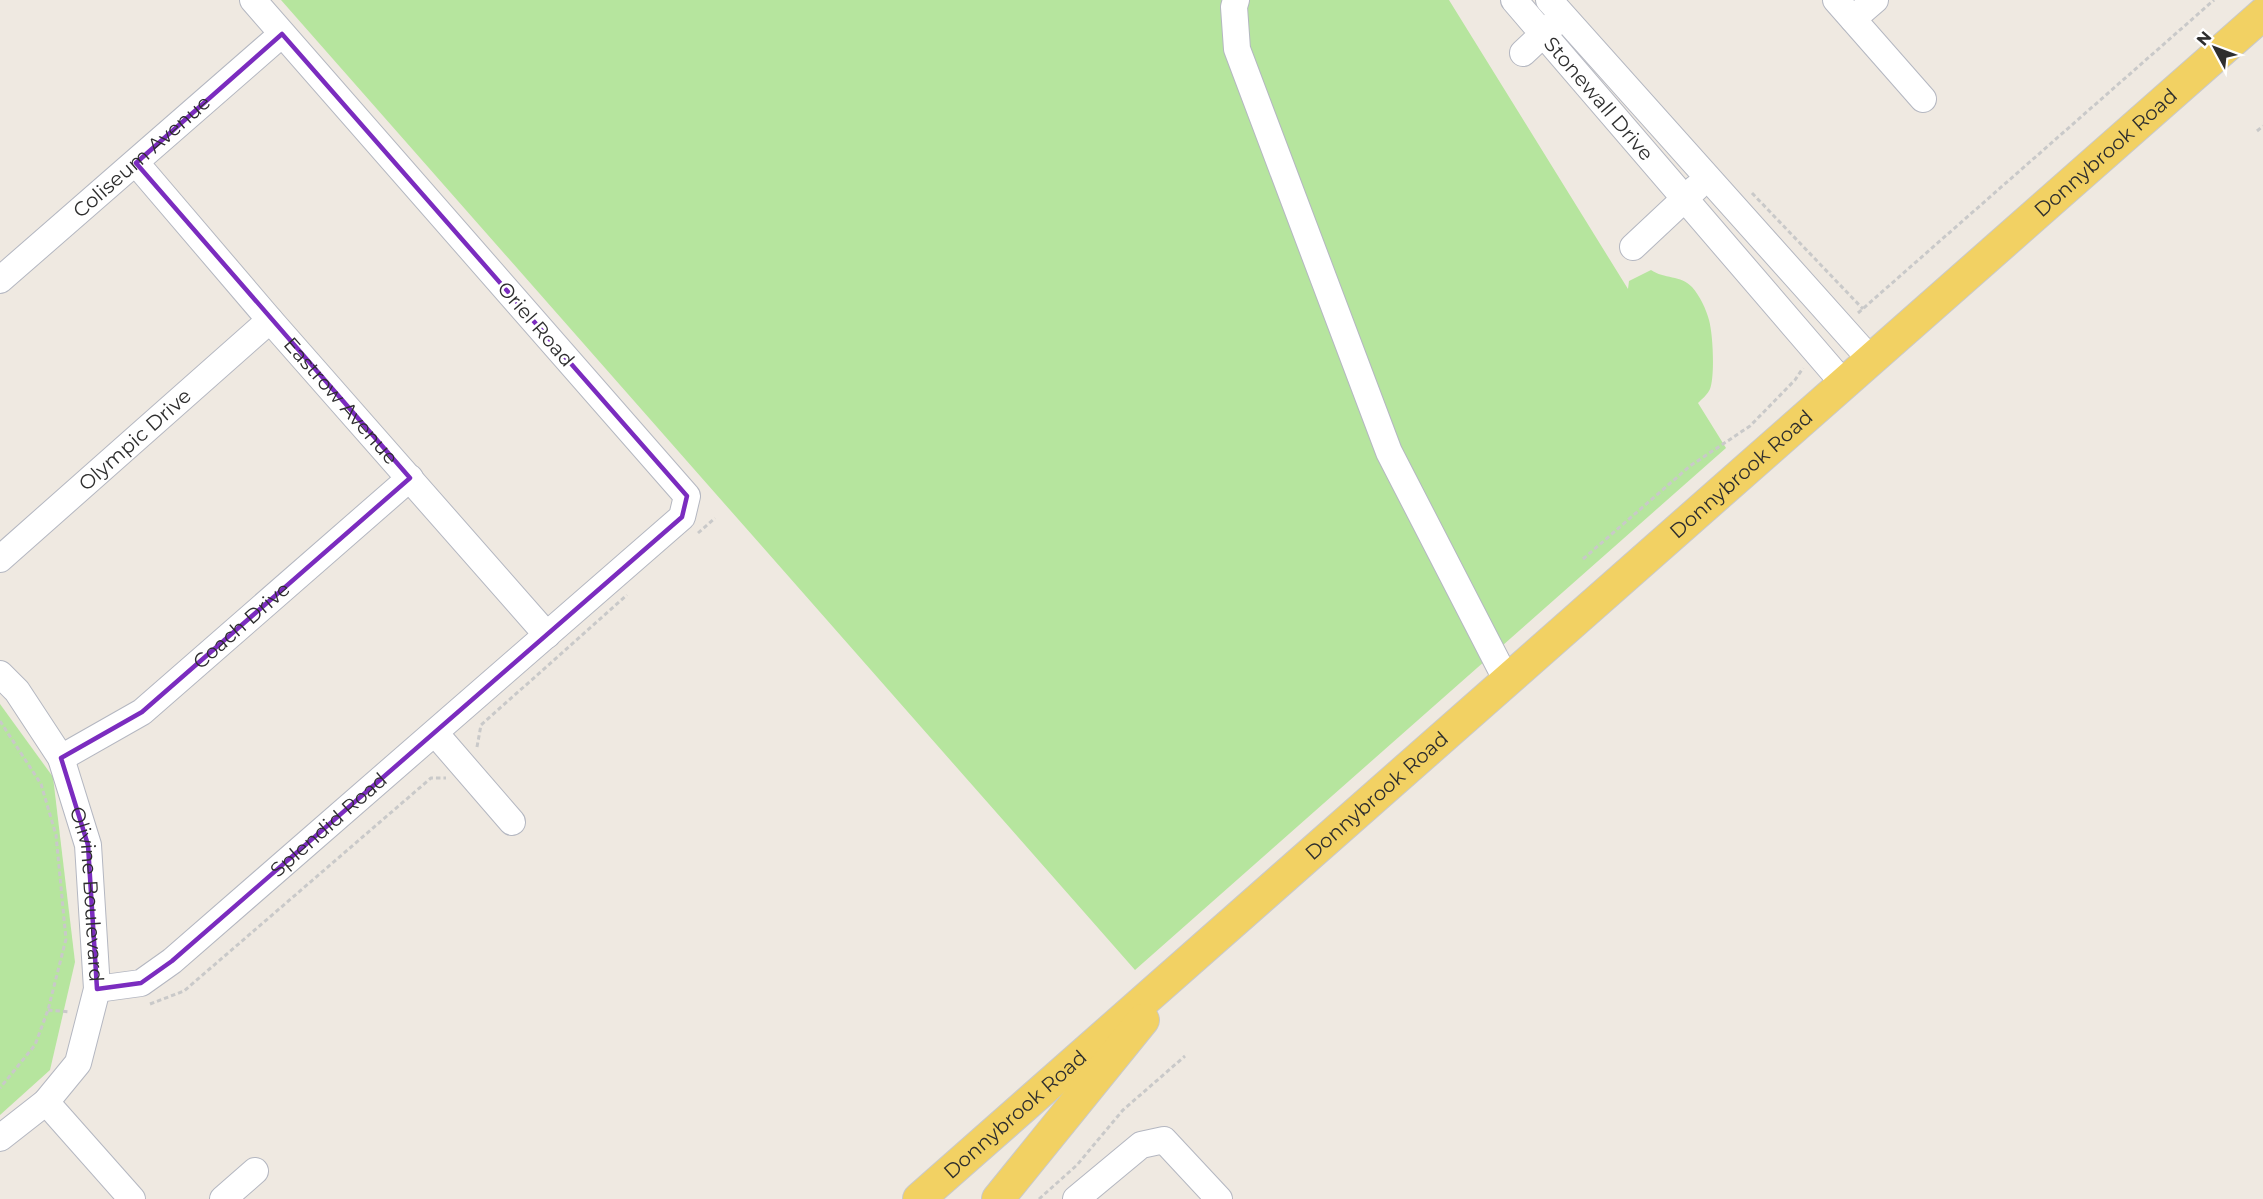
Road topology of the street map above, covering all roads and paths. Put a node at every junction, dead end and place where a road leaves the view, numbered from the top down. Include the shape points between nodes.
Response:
1 (253, 0) edge
2 (1236, 0) edge
3 (1514, 0) edge
4 (1836, 0) edge
5 (1875, 0) edge
6 (2214, 0) edge
7 (1556, 8) edge
8 (2263, 14) edge
9 (1853, 19) junction
10 (282, 34) junction
11 (1543, 34) junction
12 (1523, 53) dead end
13 (1923, 99) dead end
14 (2263, 126) edge
15 (2257, 130) dead end
16 (136, 163) junction
17 (1707, 177) junction
18 (1685, 198) junction
19 (1633, 247) dead end
20 (0, 280) edge
21 (270, 320) junction
22 (1842, 327) junction
23 (1816, 351) junction
24 (1871, 360) junction
25 (1844, 384) junction
26 (410, 478) junction
27 (715, 518) dead end
28 (696, 535) dead end
29 (0, 559) edge
30 (1583, 559) dead end
31 (627, 596) dead end
32 (547, 635) junction
33 (0, 674) edge
34 (1507, 681) junction
35 (0, 721) edge
36 (435, 733) junction
37 (61, 758) junction
38 (463, 766) junction
39 (512, 822) dead end
40 (1218, 934) junction
41 (94, 1001) junction
42 (147, 1005) dead end
43 (48, 1010) junction
44 (1185, 1056) dead end
45 (0, 1088) edge
46 (46, 1102) junction
47 (0, 1137) edge
48 (255, 1171) dead end
49 (132, 1199) edge
50 (223, 1199) edge
51 (919, 1199) edge
52 (998, 1199) edge
53 (1039, 1199) edge
54 (1076, 1199) edge
55 (1219, 1199) edge

1 - 10 street, Oriel Road
2 - 34 street via 1238,48 1389,452
3 - 11 street, Stonewall Drive
4 - 9 street
5 - 9 street
6 - 22 path
7 - 11 street
7 - 17 street, Stonewall Drive
8 - 24 main road, Donnybrook Road
9 - 13 street
10 - 16 street, Coliseum Avenue
10 - 32 street, Oriel Road via 687,496 682,517
11 - 12 street
11 - 18 street, Stonewall Drive
14 - 15 path
16 - 20 street, Coliseum Avenue
16 - 21 street, Eastrow Avenue
17 - 18 street
17 - 22 street, Stonewall Drive
18 - 19 street
18 - 23 street, Stonewall Drive
21 - 26 street, Eastrow Avenue
21 - 29 street, Olympic Drive
22 - 24 street, Stonewall Drive
23 - 25 street, Stonewall Drive
23 - 30 path via 1750,426 1690,466
24 - 25 main road, Donnybrook Road
25 - 34 main road, Donnybrook Road
26 - 32 street, Eastrow Avenue
26 - 37 street, Coach Drive via 142,712
27 - 28 path
31 - 38 path via 481,724 475,755
32 - 36 street, Splendid Road
33 - 37 street, Olivine Boulevard via 17,691
34 - 40 main road, Donnybrook Road
35 - 43 path via 41,784 56,835 66,939
36 - 38 street
36 - 41 street, Splendid Road via 172,962 141,983
37 - 41 street, Olivine Boulevard via 88,845
38 - 39 street
38 - 42 path via 446,779 431,777 184,991
40 - 51 main road, Donnybrook Road
40 - 52 main road, Donnybrook Road
41 - 43 path
41 - 46 street, Olivine Boulevard via 78,1063
43 - 45 path via 34,1045
44 - 53 path via 1123,1110 1077,1165
46 - 47 street, Olivine Boulevard
46 - 49 street
48 - 50 street
54 - 55 street via 1141,1144 1164,1140

